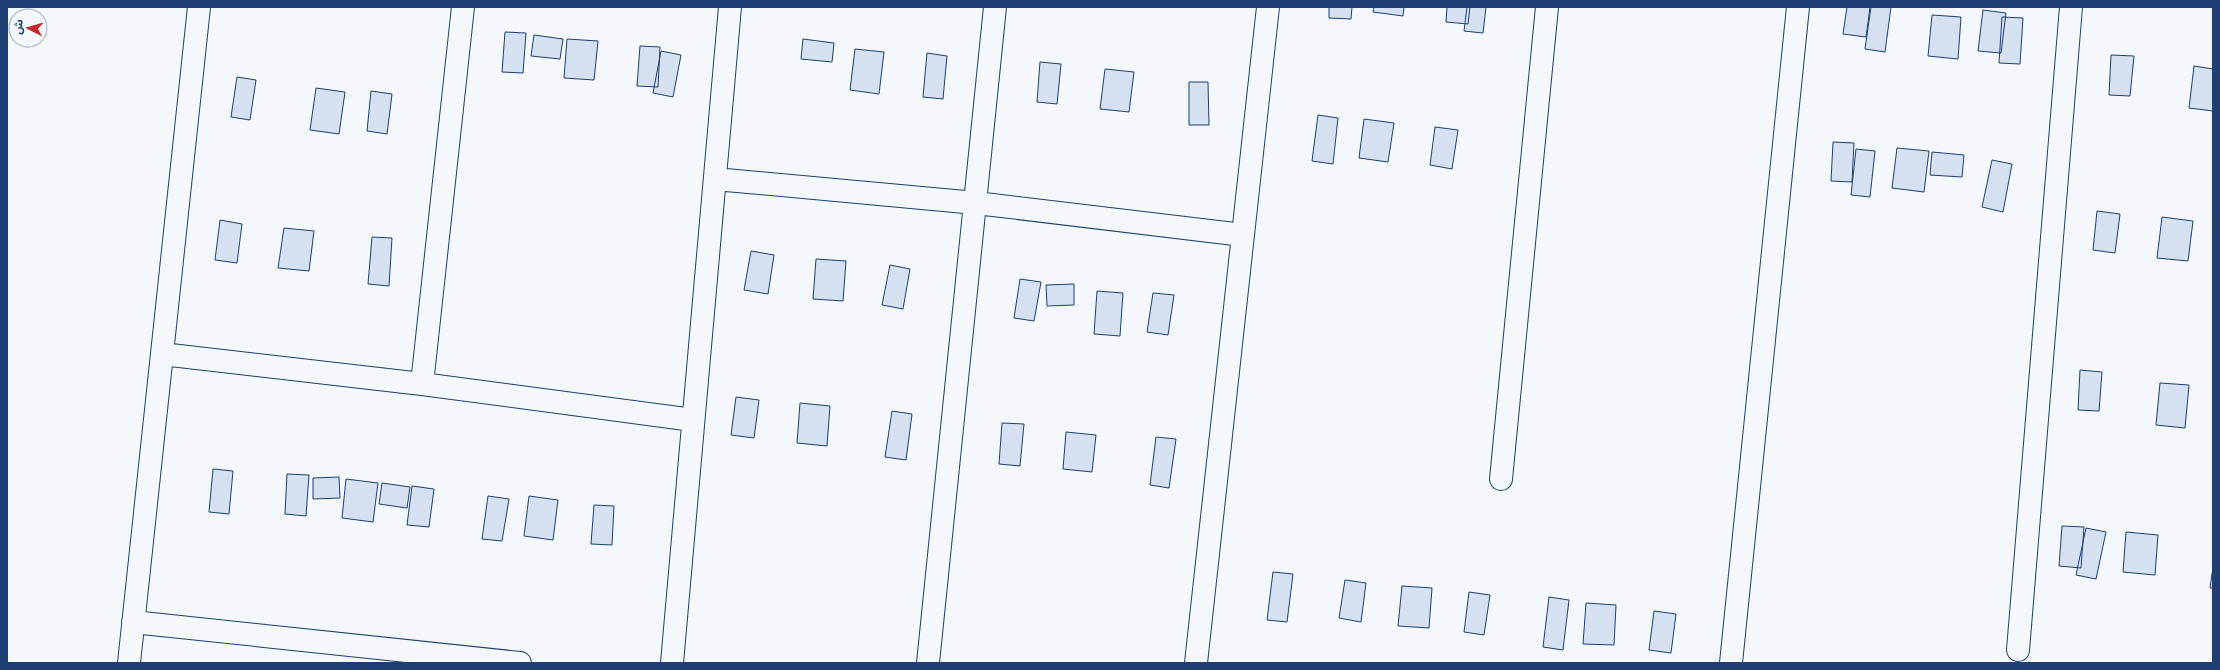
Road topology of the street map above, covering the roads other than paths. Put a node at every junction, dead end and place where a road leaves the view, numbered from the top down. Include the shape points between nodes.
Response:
1 (199, 7) edge
2 (463, 7) edge
3 (730, 7) edge
4 (995, 7) edge
5 (1268, 7) edge
6 (1547, 7) edge
7 (1798, 7) edge
8 (2070, 7) edge
9 (715, 179) junction
10 (976, 203) junction
11 (1243, 235) junction
12 (162, 354) junction
13 (422, 384) junction
14 (693, 420) junction
15 (1501, 479) dead end
16 (133, 622) junction
17 (2018, 650) dead end
18 (129, 663) edge
19 (520, 663) edge
20 (672, 663) edge
21 (928, 663) edge
22 (1196, 663) edge
23 (1731, 663) edge

1 - 12 street
2 - 13 street
3 - 9 street
4 - 10 street
5 - 11 street
6 - 15 street
7 - 23 street
8 - 17 street
9 - 10 street
9 - 14 street
10 - 11 street
10 - 21 street
11 - 22 street
12 - 13 street
12 - 16 street
13 - 14 street
14 - 20 street
16 - 18 street
16 - 19 street

